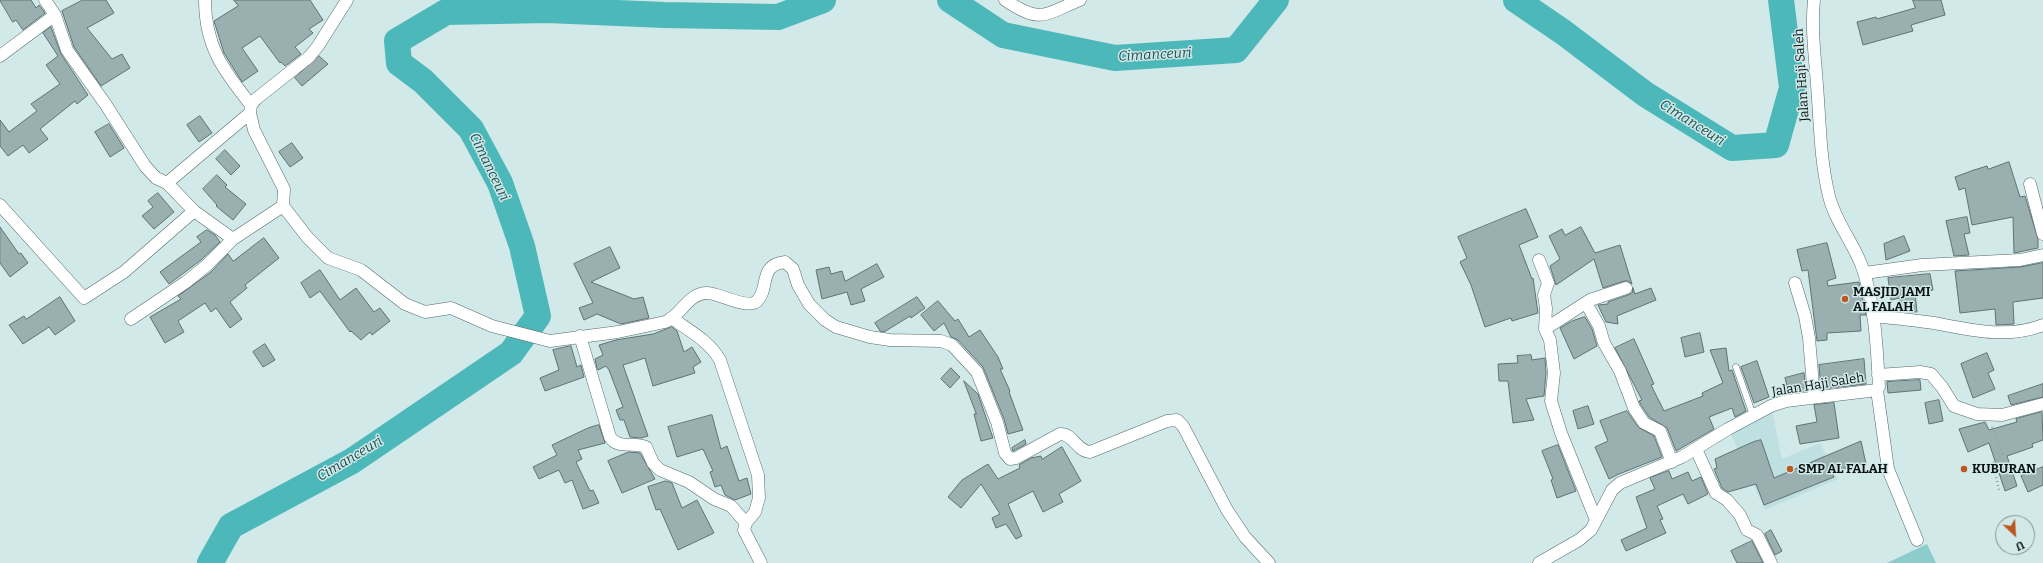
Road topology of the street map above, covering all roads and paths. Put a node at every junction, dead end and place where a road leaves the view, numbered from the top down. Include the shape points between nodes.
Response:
1 (45, 0) edge
2 (205, 0) edge
3 (347, 0) edge
4 (1005, 0) edge
5 (1080, 0) edge
6 (1814, 0) edge
7 (55, 15) junction
8 (0, 56) edge
9 (251, 109) junction
10 (167, 183) junction
11 (2030, 184) dead end
12 (0, 205) edge
13 (283, 206) junction
14 (194, 211) junction
15 (2043, 234) edge
16 (233, 239) junction
17 (2043, 255) edge
18 (1539, 260) dead end
19 (1865, 273) junction
20 (1795, 283) dead end
21 (1626, 288) dead end
22 (1586, 303) junction
23 (1873, 316) junction
24 (131, 319) dead end
25 (673, 319) junction
26 (2043, 325) edge
27 (1545, 329) junction
28 (580, 336) junction
29 (1736, 367) dead end
30 (1878, 376) junction
31 (1877, 390) junction
32 (1814, 398) junction
33 (2043, 404) edge
34 (1753, 415) junction
35 (1988, 416) junction
36 (1696, 449) junction
37 (1672, 462) junction
38 (1999, 490) dead end
39 (1596, 520) junction
40 (746, 523) junction
41 (1917, 540) dead end
42 (761, 563) edge
43 (1269, 563) edge
44 (1539, 563) edge
45 (1771, 563) edge

1 - 7 street
2 - 9 street via 207,32 212,46 230,79
3 - 9 street via 309,57 264,92
4 - 5 street via 1021,11 1039,16
6 - 19 street, Jalan Haji Saleh via 1813,44 1828,196
7 - 8 street
7 - 10 street via 67,50 106,104 145,166 156,178
9 - 10 street
9 - 13 street via 256,136 284,189
10 - 14 street
11 - 15 street
12 - 14 street via 84,298 124,272
13 - 16 street
13 - 28 street via 308,238 328,258 361,270 405,304 425,312 451,308 492,326 541,339 560,340
14 - 16 street
16 - 24 street via 186,282
17 - 19 street via 2020,260 1916,266
18 - 27 street via 1548,283 1544,295
19 - 23 street, Jalan Haji Saleh
20 - 32 street via 1809,338
21 - 22 street
22 - 27 street
22 - 37 street via 1620,371 1634,408 1644,423 1660,431
23 - 26 street via 2001,334
23 - 30 street, Jalan Haji Saleh
25 - 28 street via 618,332
25 - 40 street via 698,335 714,350 722,367 758,475 760,498 755,512
25 - 43 street via 687,302 704,293 747,304 755,303 761,294 766,273 776,264 785,262 793,269 800,290 809,304 836,327 870,337 941,341 952,345 977,372 998,422 1005,453 1010,459 1060,434 1067,435 1081,450 1090,452 1167,421 1177,420 1183,426 1239,528
27 - 39 street via 1550,340 1554,373 1551,401
28 - 40 street via 596,396 613,442 646,447 653,463 660,470 689,482 731,506
29 - 34 lane
30 - 31 street, Jalan Haji Saleh
30 - 35 street via 1920,372 1930,374 1954,406
31 - 32 street, Jalan Haji Saleh
31 - 41 street via 1888,469
32 - 34 street, Jalan Haji Saleh via 1786,401
33 - 35 street via 2002,415
34 - 36 street, Jalan Haji Saleh
35 - 38 path via 2002,454 1993,463
36 - 37 street, Jalan Haji Saleh
36 - 45 street via 1716,493 1727,500 1740,515 1747,530 1757,535
37 - 39 street, Jalan Haji Saleh via 1620,483 1612,490
39 - 44 street, Jalan Haji Saleh via 1596,524 1586,535
40 - 42 street via 744,530

